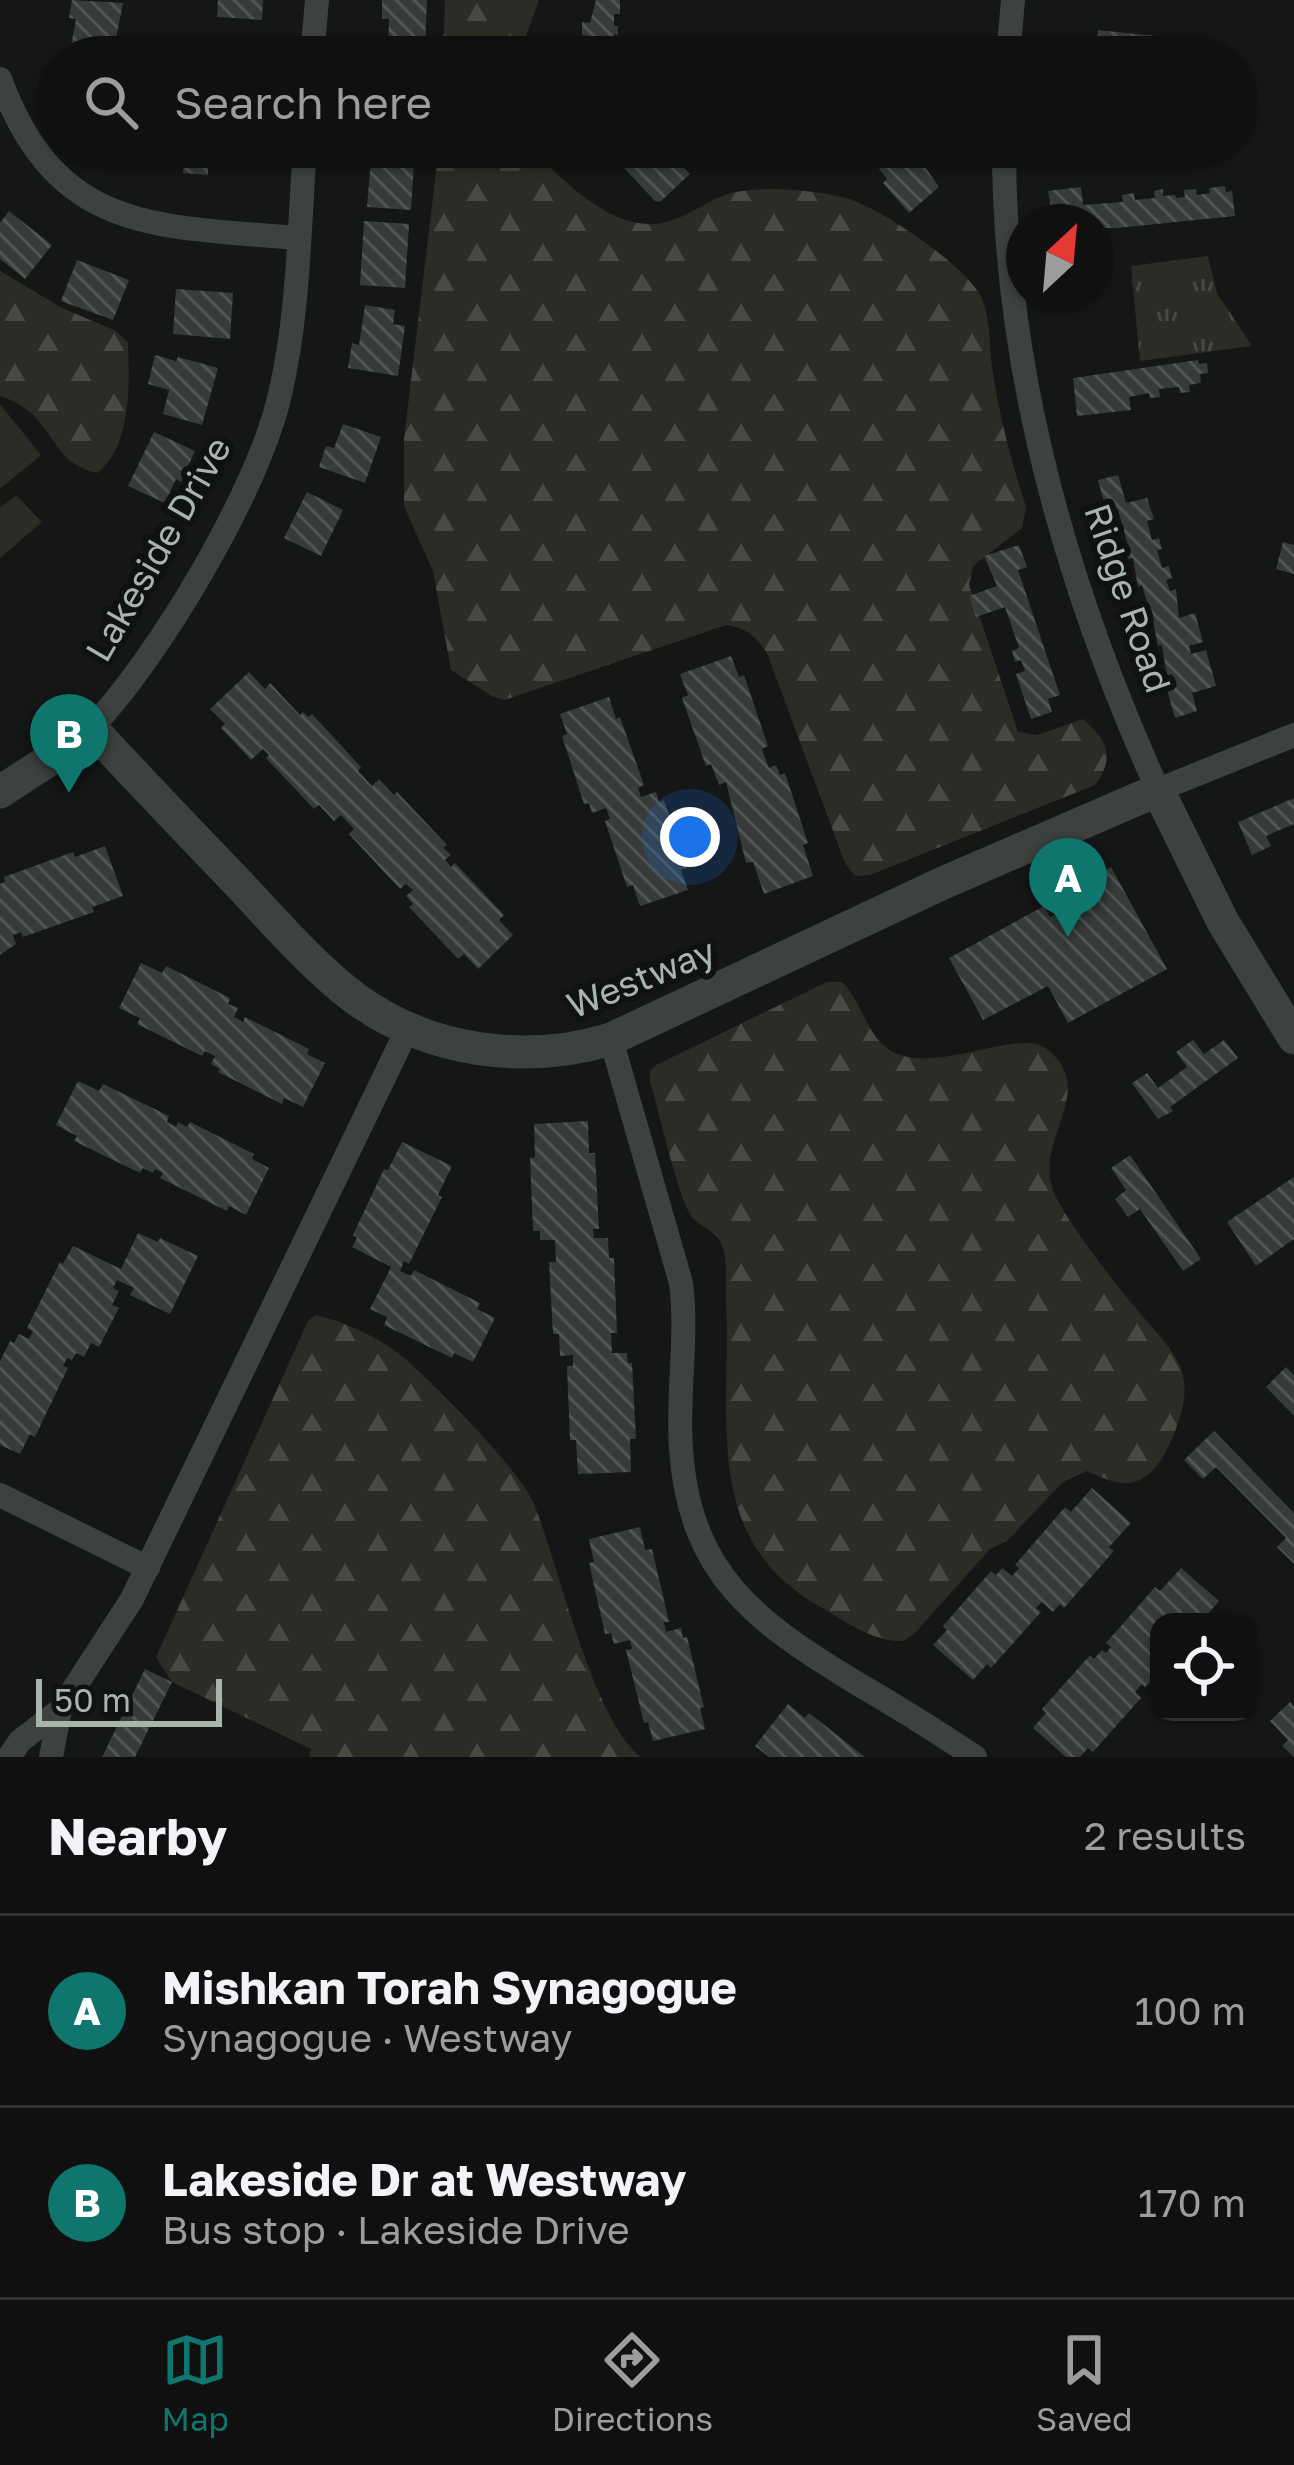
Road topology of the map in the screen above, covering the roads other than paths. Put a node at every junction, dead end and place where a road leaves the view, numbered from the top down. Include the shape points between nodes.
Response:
1 (317, 0) edge
2 (1013, 0) edge
3 (314, 36) edge
4 (1010, 36) edge
5 (0, 79) edge
6 (36, 150) edge
7 (50, 168) edge
8 (303, 168) edge
9 (1004, 168) edge
10 (298, 238) junction
11 (91, 728) junction
12 (1294, 735) edge
13 (1159, 790) junction
14 (0, 792) edge
15 (408, 1028) junction
16 (1294, 1038) edge
17 (611, 1039) junction
18 (0, 1496) edge
19 (148, 1568) junction
20 (60, 1710) junction
21 (9, 1757) edge
22 (51, 1757) edge
23 (975, 1757) edge

1 - 3 street
2 - 4 street
5 - 6 street
7 - 10 street via 107,209 152,226
8 - 10 street, Lakeside Drive
9 - 13 street, Ridge Road via 1013,307 1035,430 1072,567
10 - 11 street, Lakeside Drive via 291,340 266,438 160,637
11 - 14 street, Lakeside Drive
11 - 15 street, Westway via 321,969
12 - 13 street, Westway
13 - 16 street, Ridge Road via 1223,922
13 - 17 street, Westway
15 - 17 street, Westway via 498,1052 569,1050
15 - 19 street
17 - 23 street via 681,1283 681,1451 707,1549 759,1619
18 - 19 street
19 - 20 street
20 - 21 street
20 - 22 street

